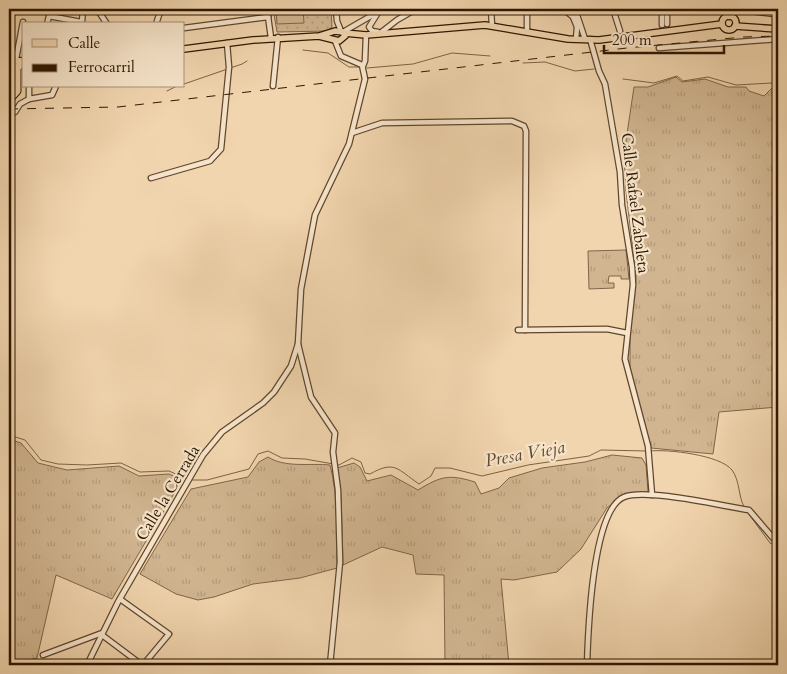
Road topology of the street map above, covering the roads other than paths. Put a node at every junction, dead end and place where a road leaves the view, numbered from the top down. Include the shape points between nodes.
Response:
1 (83, 9) edge
2 (97, 9) edge
3 (161, 9) edge
4 (261, 9) edge
5 (268, 9) edge
6 (336, 9) edge
7 (371, 9) edge
8 (416, 9) edge
9 (491, 9) edge
10 (527, 9) edge
11 (574, 9) edge
12 (613, 9) edge
13 (662, 9) edge
14 (667, 9) edge
15 (729, 9) edge
16 (733, 9) edge
17 (774, 9) edge
18 (381, 10) edge
19 (565, 10) edge
20 (372, 14) junction
21 (268, 17) junction
22 (336, 17) junction
23 (573, 17) junction
24 (729, 17) junction
25 (48, 22) edge
26 (77, 22) edge
27 (82, 22) edge
28 (106, 22) edge
29 (157, 22) edge
30 (580, 22) junction
31 (722, 24) junction
32 (492, 26) junction
33 (735, 26) junction
34 (22, 27) edge
35 (185, 28) edge
36 (778, 29) edge
37 (620, 31) dead end
38 (527, 32) junction
39 (378, 33) junction
40 (364, 35) junction
41 (338, 36) junction
42 (275, 38) junction
43 (576, 39) junction
44 (588, 39) junction
45 (778, 39) edge
46 (227, 43) junction
47 (659, 48) dead end
48 (185, 49) edge
49 (15, 60) edge
50 (362, 66) junction
51 (15, 73) junction
52 (273, 86) dead end
53 (29, 88) edge
54 (55, 88) edge
55 (9, 96) edge
56 (29, 99) junction
57 (9, 100) edge
58 (9, 114) edge
59 (352, 133) junction
60 (151, 178) dead end
61 (518, 330) dead end
62 (525, 330) junction
63 (628, 333) junction
64 (298, 344) junction
65 (652, 495) junction
66 (778, 539) edge
67 (120, 599) junction
68 (102, 634) junction
69 (43, 656) dead end
70 (87, 665) edge
71 (142, 665) edge
72 (330, 665) edge
73 (587, 665) edge

1 - 27 street
2 - 28 street
3 - 29 street
4 - 21 street
5 - 21 street
6 - 22 street
7 - 20 street
8 - 39 street
9 - 32 street
10 - 38 street
11 - 19 street
11 - 30 street, Calle Rafael Zabaleta
12 - 37 street
13 - 14 street via 664,25
15 - 24 street
16 - 17 street via 774,14
18 - 20 street
18 - 39 street via 369,27
19 - 23 street
20 - 41 street
21 - 35 street
21 - 42 street
22 - 41 street
22 - 41 street
23 - 30 street
23 - 43 street via 577,27
24 - 31 main road
24 - 33 main road via 735,20
25 - 26 street via 49,16
30 - 44 street, Calle Rafael Zabaleta
31 - 33 main road via 728,30
31 - 44 main road
32 - 38 main road
32 - 39 main road
33 - 36 main road
34 - 49 street
38 - 43 main road
39 - 40 main road
40 - 41 main road
40 - 50 street, Calle la Cerrada via 365,61
41 - 42 main road
41 - 50 street via 339,54
42 - 46 main road
42 - 52 street
43 - 44 main road
44 - 63 street, Calle Rafael Zabaleta via 605,84 620,172 633,285
45 - 47 street
46 - 48 main road
46 - 60 street via 229,68 221,149 210,161
49 - 51 highway
50 - 59 street, Calle la Cerrada via 365,80
51 - 55 highway via 14,89
51 - 57 highway via 17,91
53 - 56 street
54 - 56 street via 52,95
56 - 58 street
59 - 62 street via 382,123 512,122 524,126
59 - 64 street, Calle la Cerrada via 315,215 301,289
61 - 62 street
62 - 63 street via 607,329
63 - 65 street, Calle Rafael Zabaleta via 624,360 648,451
64 - 67 street, Calle la Cerrada via 291,366 274,392 255,410 222,432 204,455
64 - 72 street via 311,396 335,433 333,464 338,490 340,562
65 - 66 street via 746,510 773,538
65 - 73 street via 622,498 614,504 603,526 588,620
67 - 68 street, Calle la Cerrada
67 - 71 street via 169,634
68 - 69 street
68 - 70 street, Calle la Cerrada
68 - 71 street

